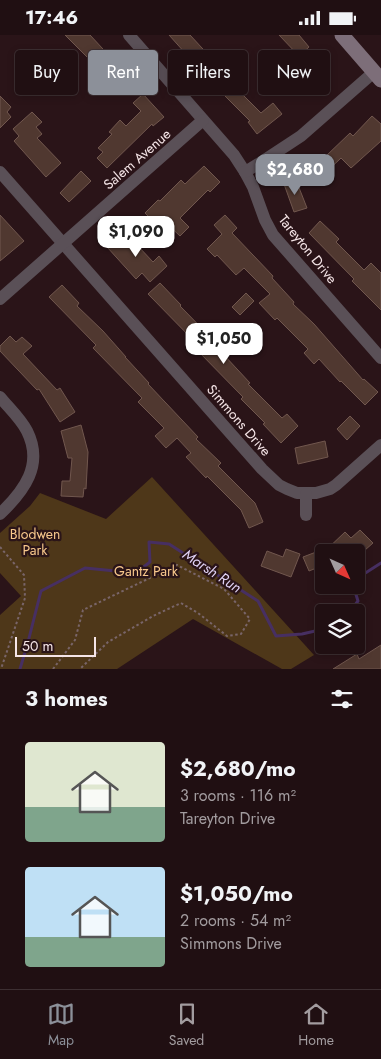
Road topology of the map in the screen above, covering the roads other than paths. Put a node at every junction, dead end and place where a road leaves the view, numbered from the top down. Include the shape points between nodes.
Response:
1 (130, 35) edge
2 (342, 35) edge
3 (378, 72) edge
4 (203, 120) junction
5 (0, 172) edge
6 (245, 172) junction
7 (63, 243) junction
8 (0, 299) edge
9 (381, 358) edge
10 (0, 397) edge
11 (381, 445) edge
12 (306, 494) junction
13 (0, 514) edge
14 (306, 515) dead end

1 - 4 street, Tareyton Drive
2 - 3 street
3 - 6 street via 301,136
4 - 6 street, Tareyton Drive
4 - 7 street, Salem Avenue
5 - 7 street, Simmons Drive
6 - 9 street, Tareyton Drive via 273,235
7 - 8 street, Salem Avenue
7 - 12 street, Simmons Drive via 262,469 279,485
10 - 13 street via 22,423 34,451 25,485
11 - 12 street via 330,489
12 - 14 street

